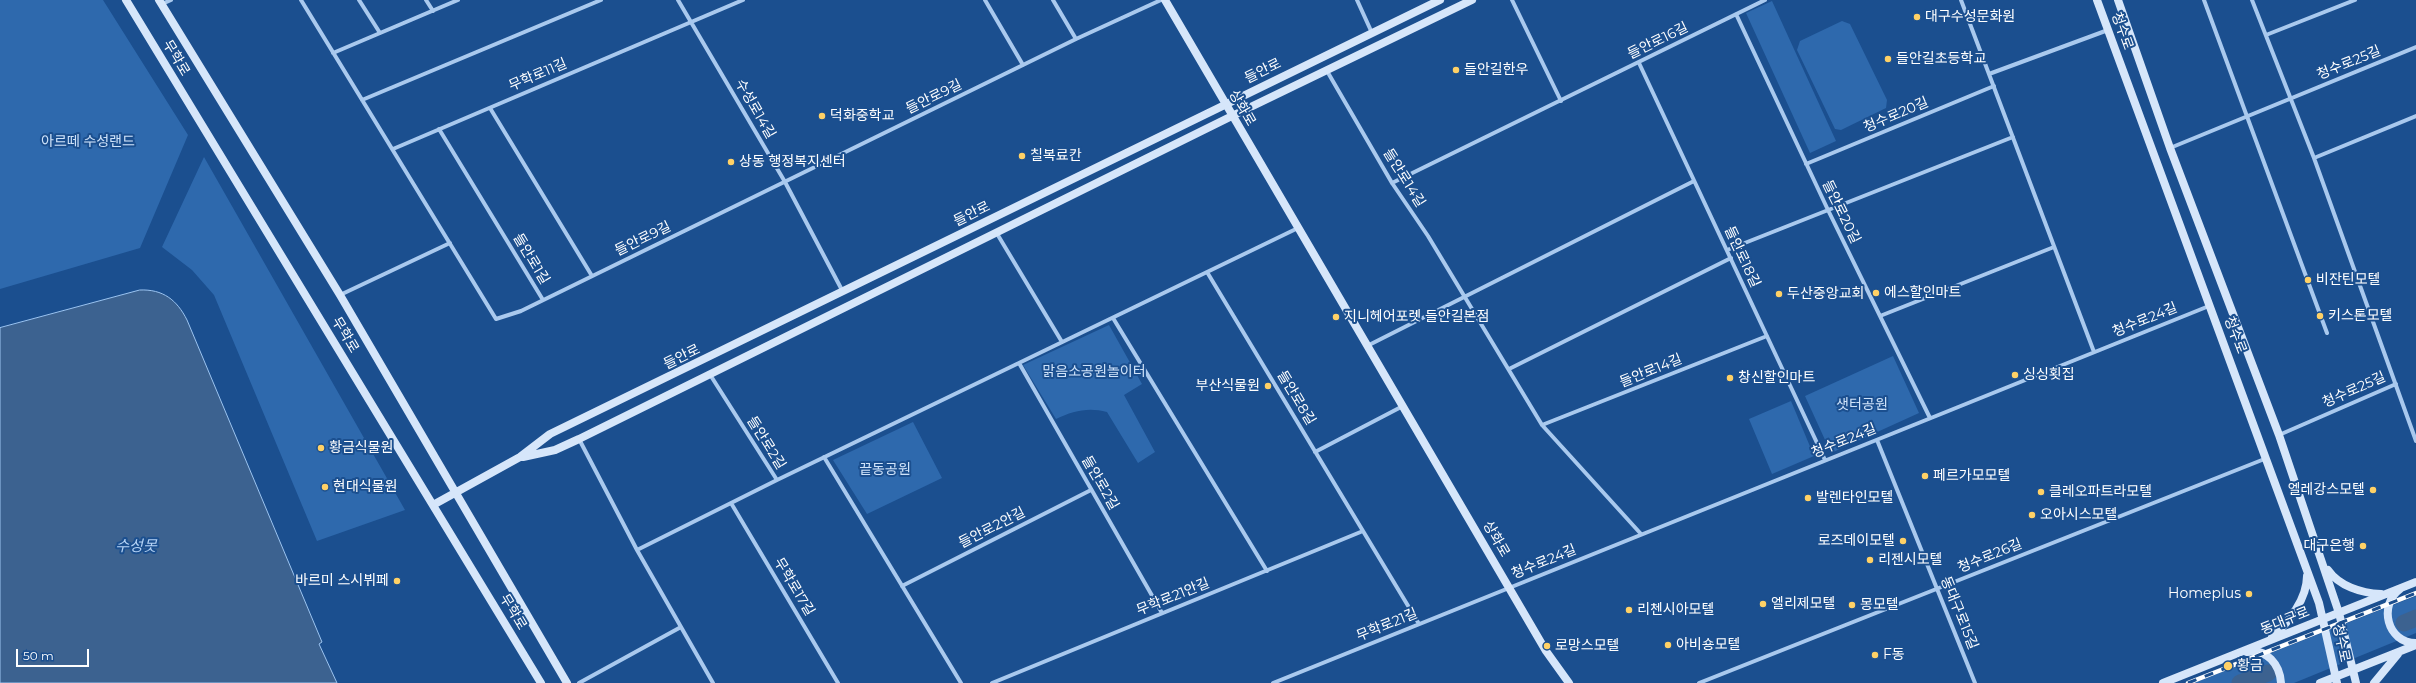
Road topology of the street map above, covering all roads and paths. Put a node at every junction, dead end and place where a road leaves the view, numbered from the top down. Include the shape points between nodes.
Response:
1 (126, 0) edge
2 (171, 0) edge
3 (301, 0) edge
4 (359, 0) edge
5 (426, 0) edge
6 (458, 0) edge
7 (601, 0) edge
8 (678, 0) edge
9 (743, 0) edge
10 (985, 0) edge
11 (1053, 0) edge
12 (1162, 0) edge
13 (1165, 0) edge
14 (1356, 0) edge
15 (1440, 0) edge
16 (1472, 0) edge
17 (1512, 0) edge
18 (1765, 0) edge
19 (1961, 0) edge
20 (2097, 0) edge
21 (2118, 0) edge
22 (2204, 0) edge
23 (2252, 0) edge
24 (2356, 0) edge
25 (160, 2) edge
26 (433, 11) junction
27 (1736, 14) junction
28 (691, 22) junction
29 (2108, 30) junction
30 (380, 33) junction
31 (1372, 33) junction
32 (2266, 35) junction
33 (1076, 39) junction
34 (2416, 47) edge
35 (333, 53) junction
36 (1639, 63) junction
37 (1023, 65) junction
38 (1326, 70) junction
39 (1989, 74) junction
40 (1994, 86) junction
41 (2291, 99) junction
42 (362, 100) junction
43 (1561, 101) junction
44 (1225, 104) junction
45 (490, 108) junction
46 (1232, 116) junction
47 (2247, 116) junction
48 (2416, 116) edge
49 (439, 130) junction
50 (2013, 137) junction
51 (2170, 148) junction
52 (393, 149) junction
53 (2314, 158) junction
54 (1806, 164) junction
55 (1694, 181) junction
56 (785, 182) junction
57 (1392, 183) junction
58 (1828, 210) junction
59 (1298, 228) junction
60 (996, 232) junction
61 (450, 243) junction
62 (2054, 247) junction
63 (1727, 250) junction
64 (1731, 258) junction
65 (1207, 272) junction
66 (592, 276) junction
67 (843, 292) junction
68 (340, 295) junction
69 (1465, 296) junction
70 (543, 300) junction
71 (2209, 306) junction
72 (1880, 316) junction
73 (1113, 318) junction
74 (2327, 333) dead end
75 (1767, 336) junction
76 (1062, 342) junction
77 (1367, 346) junction
78 (2094, 352) junction
79 (1019, 363) junction
80 (1509, 369) junction
81 (709, 373) junction
82 (2396, 384) junction
83 (1402, 406) junction
84 (1930, 418) junction
85 (1542, 425) junction
86 (2279, 435) junction
87 (579, 439) junction
88 (1877, 440) junction
89 (2416, 440) edge
90 (1315, 452) junction
91 (520, 457) junction
92 (824, 458) junction
93 (2267, 458) junction
94 (1826, 460) junction
95 (776, 480) junction
96 (1091, 490) junction
97 (456, 492) junction
98 (731, 503) junction
99 (433, 505) junction
100 (1363, 531) junction
101 (1642, 534) junction
102 (637, 550) junction
103 (2322, 562) junction
104 (1267, 571) junction
105 (2307, 573) junction
106 (2413, 583) edge
107 (902, 586) junction
108 (1509, 588) junction
109 (1937, 589) junction
110 (2381, 594) junction
111 (1162, 613) junction
112 (2339, 613) junction
113 (2323, 619) junction
114 (1419, 624) junction
115 (681, 627) junction
116 (2262, 643) junction
117 (2416, 644) edge
118 (2402, 651) junction
119 (2241, 653) junction
120 (2354, 671) junction
121 (2336, 680) edge
122 (541, 683) edge
123 (568, 683) edge
124 (579, 683) edge
125 (713, 683) edge
126 (838, 683) edge
127 (961, 683) edge
128 (992, 683) edge
129 (1273, 683) edge
130 (1569, 683) edge
131 (1699, 683) edge
132 (1975, 683) edge
133 (2163, 683) edge
134 (2281, 683) edge
135 (2320, 683) edge
136 (2356, 683) edge
137 (2374, 683) edge

1 - 99 main road, 무학로
2 - 25 street, 무학로
3 - 35 street
4 - 30 street
5 - 26 street
6 - 26 street
7 - 42 street
8 - 28 street, 수성로14길
9 - 28 street
10 - 37 street
11 - 33 street
12 - 33 street
13 - 44 main road, 상화로
14 - 31 street
15 - 31 main road, 들안로
16 - 38 main road, 들안로
17 - 43 street
18 - 27 street, 들안로16길
19 - 39 street
20 - 29 main road, 청수로
21 - 51 main road, 청수로
22 - 47 street
23 - 32 street, 청수로25길
24 - 32 street
25 - 68 main road, 무학로
26 - 30 street
27 - 36 street, 들안로16길
27 - 54 street, 들안로20길
28 - 45 street, 무학로11길
28 - 56 street, 수성로14길
29 - 39 street
29 - 71 main road, 청수로
30 - 35 street
31 - 44 main road, 들안로
32 - 41 street, 청수로25길
33 - 37 street, 들안로9길
34 - 41 street, 청수로25길
35 - 42 street
36 - 43 street, 들안로16길
36 - 55 street, 들안로18길
37 - 56 street, 들안로9길
38 - 46 main road, 들안로
38 - 57 street, 들안로14길
39 - 40 street
40 - 50 street
40 - 54 street, 청수로20길
41 - 47 street
41 - 53 street, 청수로25길
42 - 52 street
43 - 57 street, 들안로16길
44 - 46 main road, 상화로
44 - 67 main road, 들안로
45 - 49 street, 무학로11길
45 - 66 street
46 - 59 main road, 상화로
46 - 60 main road, 들안로
47 - 51 street
47 - 74 street
48 - 53 street
49 - 52 street, 무학로11길
49 - 70 street, 들안로1길
50 - 58 street
50 - 62 street
51 - 86 main road, 청수로
52 - 61 street
53 - 82 street, 청수로25길
54 - 58 street, 들안로20길
55 - 63 street, 들안로18길
55 - 69 street
56 - 66 street, 들안로9길
56 - 67 street, 수성로14길
57 - 69 street, 들안로14길
58 - 63 street
58 - 72 street, 들안로20길
59 - 65 street
59 - 77 main road, 상화로
60 - 76 street
60 - 81 main road, 들안로
61 - 68 street
61 - 70 street, 들안로1길 via 496,320
62 - 72 street
62 - 78 street
63 - 64 street, 들안로18길
64 - 75 street, 들안로18길
64 - 80 street
65 - 73 street
65 - 90 street, 들안로8길
66 - 70 street, 들안로9길
67 - 91 main road, 들안로 via 550,434
68 - 97 main road, 무학로
69 - 77 street
69 - 80 street, 들안로14길
71 - 78 street, 청수로24길
71 - 93 main road, 청수로
72 - 84 street, 들안로20길
73 - 76 street
73 - 104 street
75 - 85 street, 들안로14길
75 - 94 street, 들안로18길
76 - 79 street, 들안로2길
77 - 83 main road, 상화로
78 - 84 street, 청수로24길
79 - 92 street, 들안로2길
79 - 96 street, 들안로2길
80 - 85 street, 들안로14길
81 - 87 main road, 들안로
81 - 95 street, 들안로2길
82 - 86 street, 청수로25길
82 - 89 street
83 - 90 street
83 - 108 main road, 상화로
84 - 88 street, 청수로24길
85 - 101 street, 들안로14길
86 - 103 main road, 청수로
87 - 91 main road, 들안로 via 555,450
87 - 102 street
88 - 94 street, 청수로24길
88 - 109 street, 동대구로15길
90 - 100 street, 들안로8길
91 - 97 main road, 들안로
92 - 95 street, 들안로2길
92 - 107 street
93 - 105 main road, 청수로
93 - 109 street, 청수로26길
94 - 101 street, 청수로24길
95 - 98 street
96 - 107 street, 들안로2안길
96 - 111 street, 들안로2길
97 - 99 main road, 들안로
97 - 123 main road, 무학로
98 - 102 street
98 - 126 street, 무학로17길
99 - 122 main road, 무학로
100 - 104 street, 무학로21안길
100 - 114 street, 들안로8길
101 - 108 street, 청수로24길
102 - 115 street
103 - 110 main road via 2340,582 2357,590
103 - 112 main road, 청수로
104 - 111 street, 무학로21안길
105 - 113 main road, 청수로
105 - 116 main road via 2305,588 2292,615 2279,631
106 - 110 main road, 동대구로
106 - 117 main road via 2402,587 2393,596 2387,615 2388,623 2398,636
107 - 127 street
108 - 114 street, 무학로21길
108 - 130 main road, 상화로
109 - 131 street, 청수로26길
109 - 132 street, 동대구로15길
110 - 112 main road, 동대구로
111 - 128 street, 무학로21안길
112 - 113 main road, 동대구로
112 - 120 main road, 청수로
113 - 116 main road, 동대구로
113 - 121 main road, 청수로
114 - 129 street, 무학로21길
115 - 124 street
115 - 125 street
116 - 119 main road, 동대구로
117 - 118 main road
118 - 120 main road
118 - 137 main road via 2387,665
119 - 133 main road, 동대구로
119 - 134 main road via 2256,652 2270,657 2281,674
120 - 121 main road
120 - 136 main road, 청수로
121 - 135 main road

